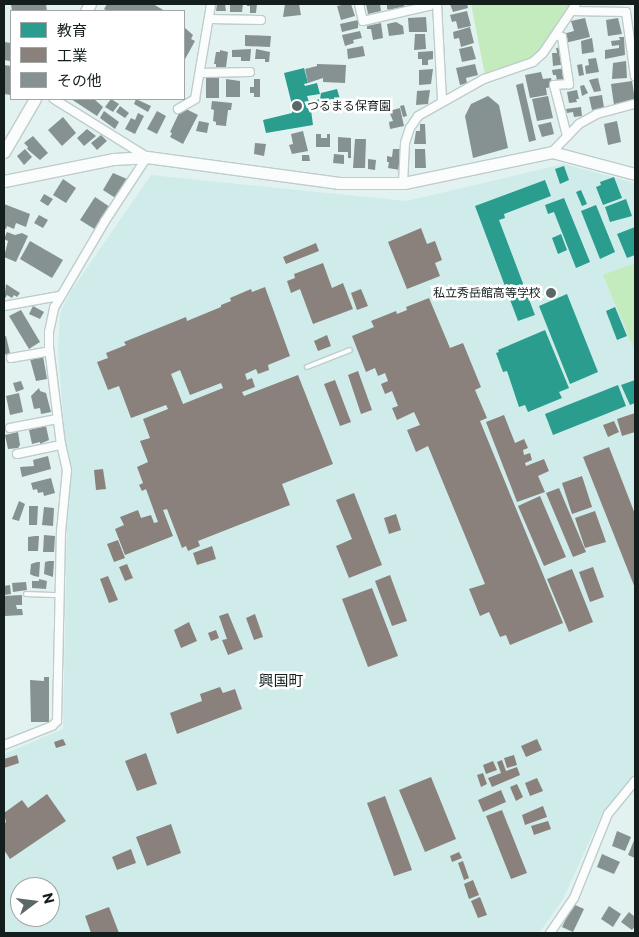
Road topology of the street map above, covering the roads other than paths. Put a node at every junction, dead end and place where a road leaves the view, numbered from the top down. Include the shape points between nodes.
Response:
1 (211, 4) edge
2 (359, 4) edge
3 (429, 4) edge
4 (437, 4) edge
5 (574, 7) edge
6 (210, 19) junction
7 (261, 20) dead end
8 (556, 35) junction
9 (250, 72) dead end
10 (200, 73) junction
11 (635, 76) edge
12 (34, 100) edge
13 (56, 100) edge
14 (442, 102) junction
15 (635, 104) edge
16 (178, 109) dead end
17 (567, 136) junction
18 (4, 152) edge
19 (552, 152) junction
20 (147, 157) junction
21 (635, 174) edge
22 (4, 180) edge
23 (403, 183) junction
24 (59, 296) junction
25 (4, 306) edge
26 (350, 350) dead end
27 (49, 351) junction
28 (11, 358) dead end
29 (307, 367) dead end
30 (58, 418) junction
31 (10, 428) dead end
32 (61, 445) junction
33 (17, 454) dead end
34 (26, 594) dead end
35 (60, 595) junction
36 (4, 746) edge
37 (635, 781) edge
38 (550, 933) edge

1 - 6 street
2 - 3 street via 363,21
4 - 14 street
5 - 8 street
5 - 11 street via 626,12
6 - 7 street
6 - 10 street
8 - 14 street via 533,62 484,79
8 - 17 street via 562,37 569,84 554,85
9 - 10 street
10 - 16 street via 195,99
12 - 18 street
13 - 20 street
14 - 23 street via 418,116 410,128 405,143
15 - 17 street via 597,114 579,124
17 - 19 street
19 - 21 street
19 - 23 street
20 - 22 street via 113,159
20 - 23 street via 340,184
20 - 24 street
24 - 25 street
24 - 27 street via 49,332
26 - 29 lane
27 - 28 street
27 - 30 street
30 - 31 street
30 - 32 street
32 - 33 street
32 - 35 street via 67,470 61,532
34 - 35 lane
35 - 36 street via 57,721
37 - 38 street via 608,814 574,898

